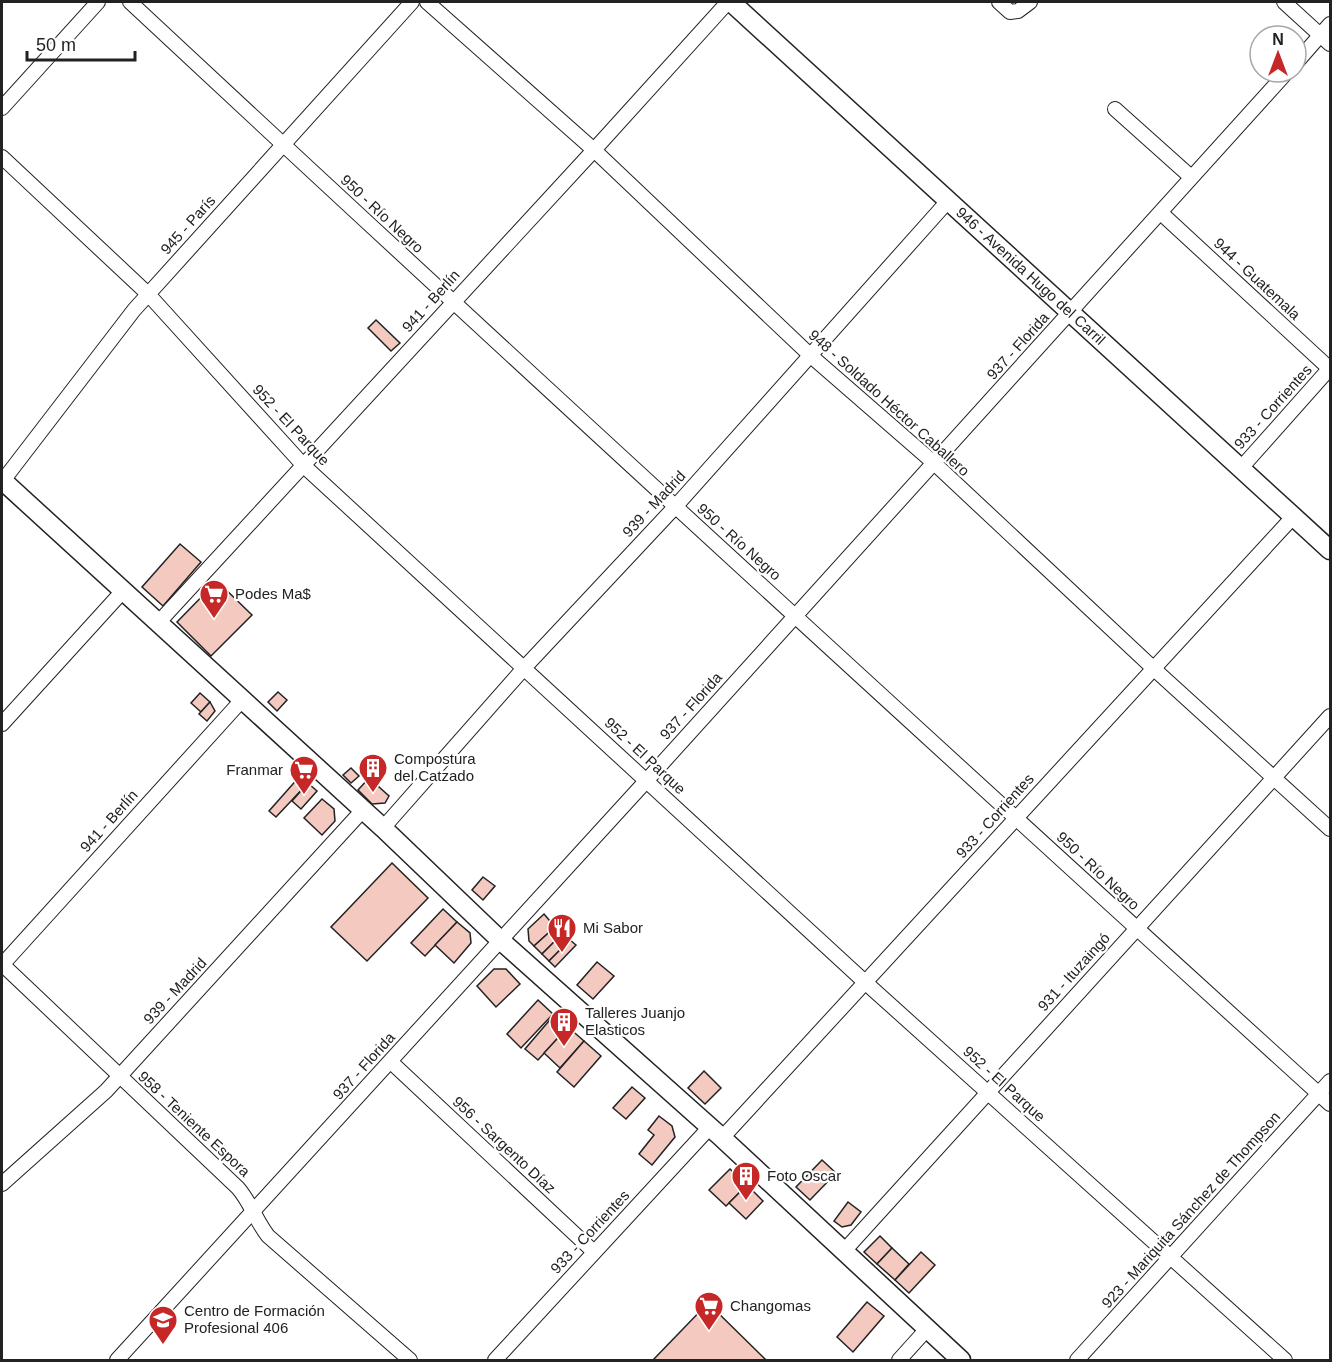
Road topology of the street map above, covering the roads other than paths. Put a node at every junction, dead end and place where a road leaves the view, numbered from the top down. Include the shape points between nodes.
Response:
1 (98, 2) edge
2 (130, 2) edge
3 (412, 2) edge
4 (427, 2) edge
5 (730, 2) edge
6 (999, 2) edge
7 (1030, 2) edge
8 (1284, 2) edge
9 (1330, 24) edge
10 (1326, 40) edge
11 (1308, 54) edge
12 (1276, 84) edge
13 (2, 108) edge
14 (1116, 109) dead end
15 (284, 145) junction
16 (594, 150) junction
17 (2, 157) edge
18 (1191, 177) junction
19 (948, 201) junction
20 (1161, 213) junction
21 (148, 294) junction
22 (453, 302) junction
23 (1070, 312) junction
24 (811, 356) junction
25 (1330, 368) edge
26 (934, 463) junction
27 (304, 466) junction
28 (1241, 468) junction
29 (2, 481) edge
30 (675, 507) junction
31 (1293, 517) junction
32 (1330, 550) edge
33 (122, 592) junction
34 (795, 614) junction
35 (158, 623) junction
36 (525, 667) junction
37 (1153, 668) junction
38 (242, 700) junction
39 (1330, 716) edge
40 (2, 724) edge
41 (1274, 778) junction
42 (647, 780) junction
43 (362, 811) junction
44 (1016, 817) junction
45 (383, 828) junction
46 (1330, 829) edge
47 (1136, 928) junction
48 (499, 939) junction
49 (2, 964) edge
50 (866, 983) junction
51 (391, 1062) junction
52 (119, 1077) junction
53 (1330, 1082) edge
54 (989, 1092) junction
55 (1319, 1094) junction
56 (1330, 1104) edge
57 (716, 1133) junction
58 (2, 1184) edge
59 (254, 1212) junction
60 (844, 1251) junction
61 (594, 1252) junction
62 (1171, 1258) junction
63 (927, 1329) junction
64 (126, 1358) edge
65 (410, 1360) edge
66 (495, 1360) edge
67 (899, 1360) edge
68 (961, 1360) edge
69 (1077, 1360) edge
70 (1285, 1360) edge

1 - 13 street
2 - 15 street, 950 - Río Negro
3 - 15 street, 945 - París
4 - 16 street, 948 - Soldado Héctor Caballero
5 - 16 street, 941 - Berlín
5 - 19 main road, 946 - Avenida Hugo del Carril
6 - 7 street via 1010,12
8 - 10 street
9 - 10 street
10 - 11 street
12 - 18 street, 937 - Florida
14 - 18 street
15 - 21 street, 945 - París
15 - 22 street, 950 - Río Negro
16 - 22 street, 941 - Berlín
16 - 24 street, 948 - Soldado Héctor Caballero
17 - 21 street, 952 - El Parque
18 - 20 street, 937 - Florida
19 - 23 main road, 946 - Avenida Hugo del Carril
19 - 24 street, 939 - Madrid
20 - 23 street, 937 - Florida
20 - 25 street, 944 - Guatemala
21 - 27 street, 952 - El Parque
21 - 29 street, 945 - París
22 - 27 street, 941 - Berlín
22 - 30 street, 950 - Río Negro
23 - 26 street, 937 - Florida
23 - 28 main road, 946 - Avenida Hugo del Carril
24 - 26 street, 948 - Soldado Héctor Caballero
24 - 30 street, 939 - Madrid
25 - 28 street, 933 - Corrientes
26 - 34 street, 937 - Florida
26 - 37 street, 948 - Soldado Héctor Caballero
27 - 35 street, 941 - Berlín
27 - 36 street, 952 - El Parque
28 - 31 main road, 946 - Avenida Hugo del Carril
29 - 33 main road
30 - 34 street, 950 - Río Negro
30 - 36 street, 939 - Madrid
31 - 32 main road, 946 - Avenida Hugo del Carril
31 - 37 street, 933 - Corrientes
33 - 35 main road
33 - 40 street
34 - 42 street, 937 - Florida
34 - 44 street, 950 - Río Negro
35 - 38 main road
36 - 42 street, 952 - El Parque
36 - 45 street, 939 - Madrid
37 - 41 street, 948 - Soldado Héctor Caballero
37 - 44 street, 933 - Corrientes
38 - 43 main road
38 - 49 street, 941 - Berlín
39 - 41 street, 931 - Ituzaingó
41 - 46 street, 948 - Soldado Héctor Caballero
41 - 47 street, 931 - Ituzaingó
42 - 48 street, 937 - Florida
42 - 50 street, 952 - El Parque
43 - 45 main road
43 - 52 street, 939 - Madrid
44 - 47 street, 950 - Río Negro
44 - 50 street, 933 - Corrientes
45 - 48 main road
47 - 54 street, 931 - Ituzaingó
47 - 55 street, 950 - Río Negro
48 - 51 street, 937 - Florida
48 - 57 main road
49 - 52 street, 958 - Teniente Espora
50 - 54 street, 952 - El Parque
50 - 57 street, 933 - Corrientes
51 - 59 street, 937 - Florida
51 - 61 street, 956 - Sargento Díaz
52 - 58 street, 939 - Madrid
52 - 59 street, 958 - Teniente Espora via 238,1188
53 - 55 street, 923 - Mariquita Sánchez de Thompson
54 - 60 street, 931 - Ituzaingó
54 - 62 street, 952 - El Parque
55 - 56 street, 950 - Río Negro
55 - 62 street, 923 - Mariquita Sánchez de Thompson
57 - 60 main road
57 - 61 street, 933 - Corrientes
59 - 64 street, 937 - Florida
59 - 65 street, 958 - Teniente Espora via 268,1236
60 - 63 main road
61 - 66 street, 933 - Corrientes
62 - 69 street, 923 - Mariquita Sánchez de Thompson
62 - 70 street, 952 - El Parque
63 - 67 street
63 - 68 main road

